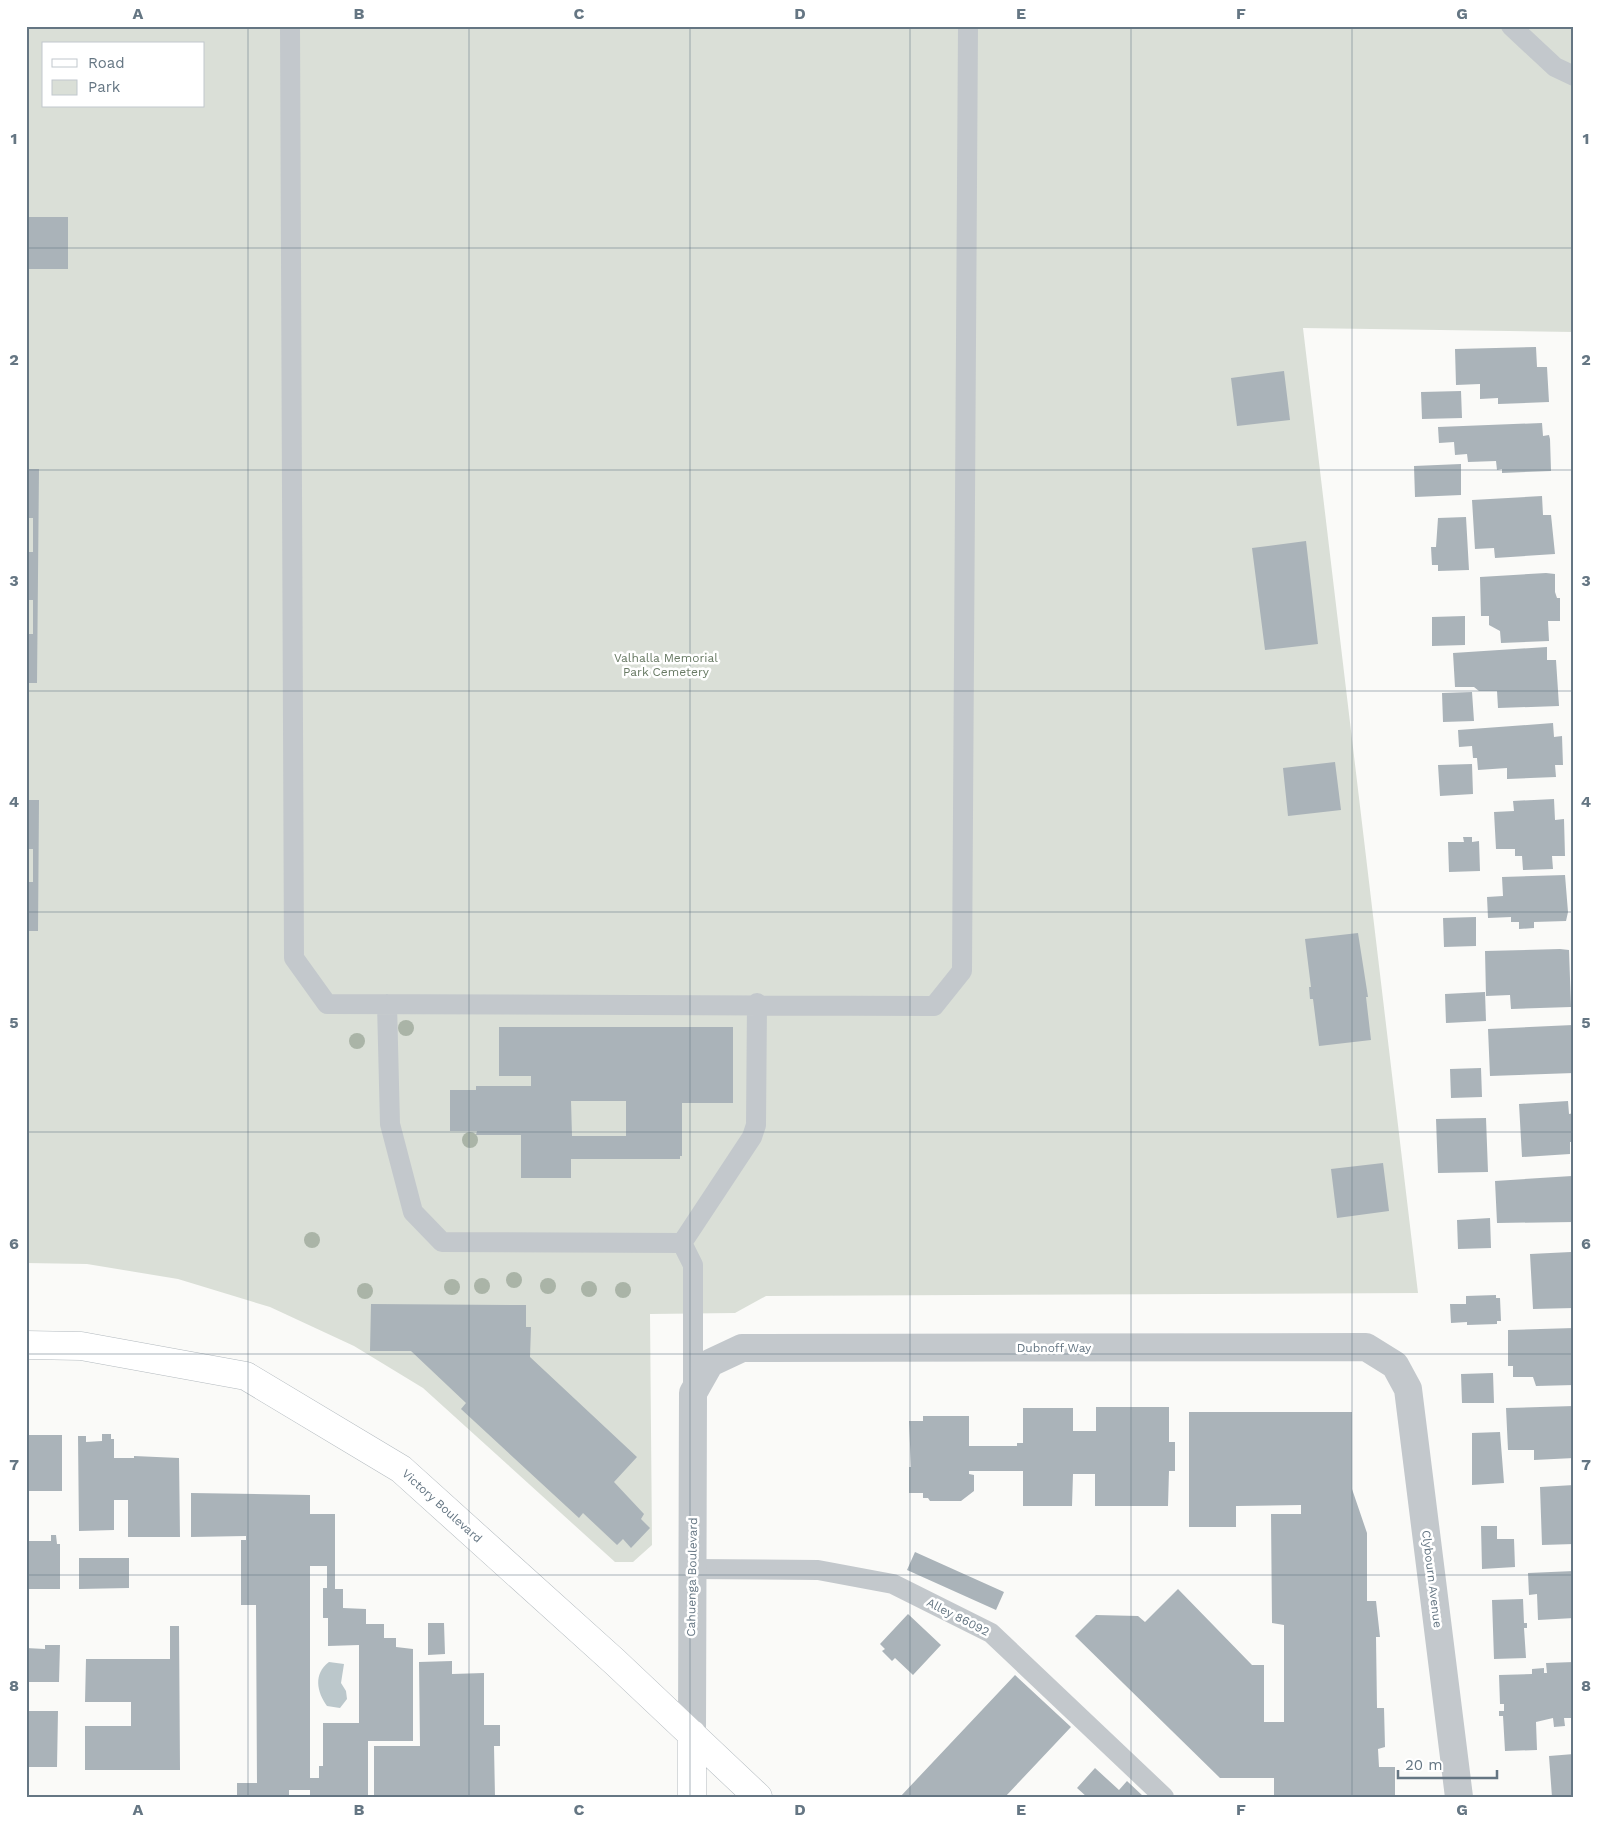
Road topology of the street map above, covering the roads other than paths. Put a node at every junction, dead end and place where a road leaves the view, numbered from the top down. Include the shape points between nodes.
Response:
1 (290, 26) edge
2 (968, 26) edge
3 (1511, 26) edge
4 (1574, 76) edge
5 (387, 1004) junction
6 (757, 1004) junction
7 (682, 1243) junction
8 (26, 1345) edge
9 (710, 1363) joint
10 (1395, 1365) joint
11 (693, 1393) junction
12 (693, 1569) junction
13 (692, 1734) junction
14 (692, 1797) edge
15 (758, 1797) edge
16 (1164, 1797) edge
17 (1459, 1797) edge

1 - 5 lane via 294,958 327,1004
2 - 6 lane via 962,971 934,1006
3 - 4 lane via 1555,67
5 - 6 lane
5 - 7 lane via 390,1124 413,1212 442,1242
6 - 7 lane via 756,1125 752,1137
7 - 11 lane via 692,1265
8 - 13 main road, Victory Boulevard via 81,1346 246,1376 401,1469
9 - 10 street, Dubnoff Way via 742,1348 1366,1347
9 - 11 street, Cahuenga Boulevard
10 - 17 street, Clybourn Avenue via 1408,1389
11 - 12 street, Cahuenga Boulevard
12 - 13 street, Cahuenga Boulevard via 690,1642
12 - 16 lane, Alley 86092 via 818,1570 893,1584 991,1633
13 - 14 main road, Cahuenga Boulevard
13 - 15 main road, Victory Boulevard

